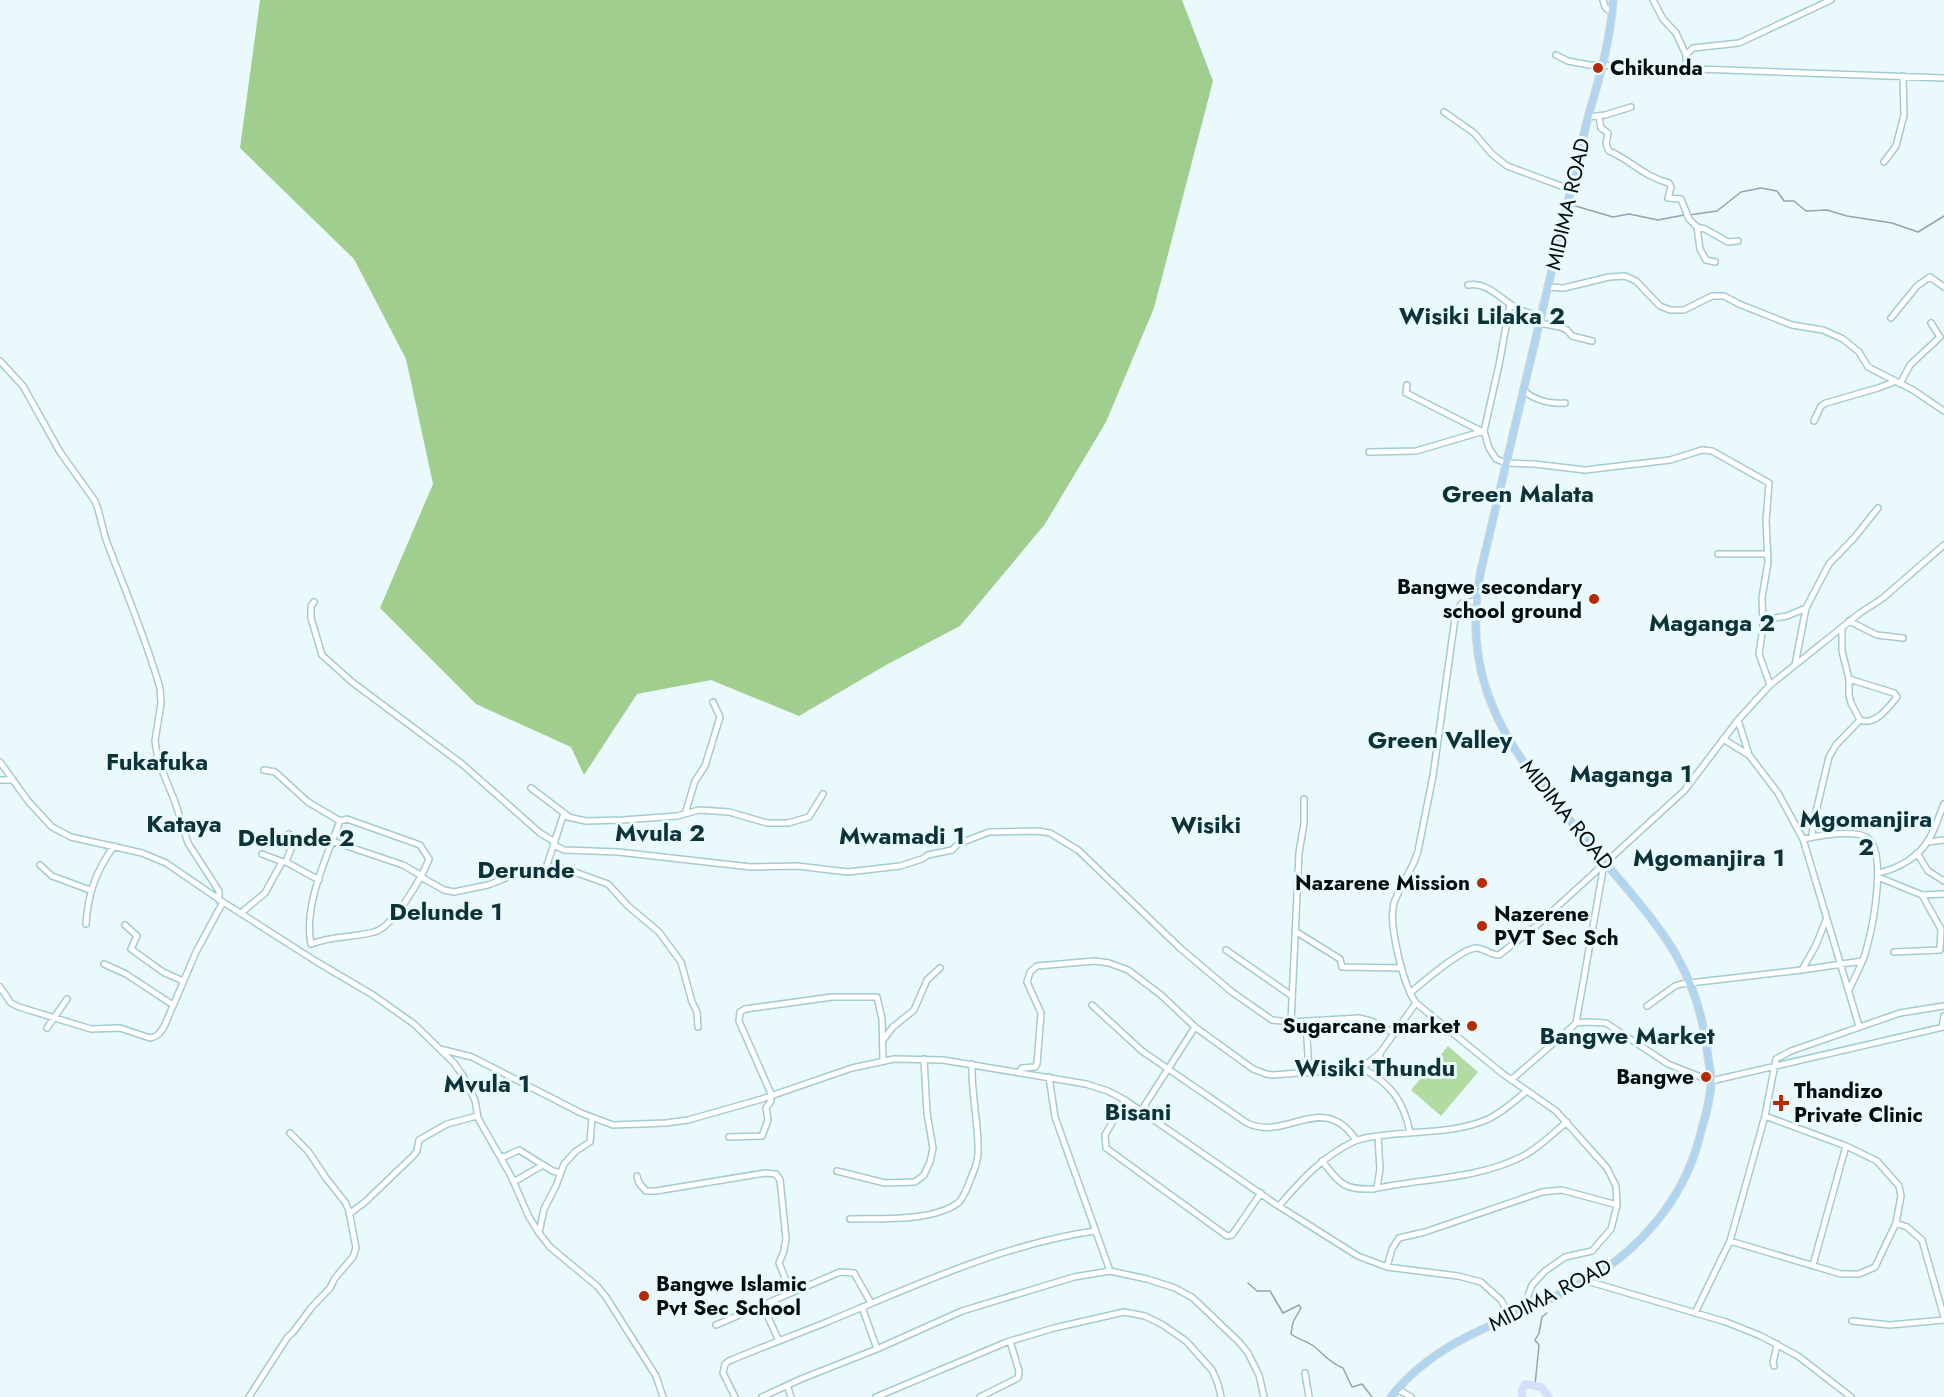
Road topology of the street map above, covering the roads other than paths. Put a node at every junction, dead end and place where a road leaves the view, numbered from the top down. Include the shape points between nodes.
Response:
1 (1603, 0) edge
2 (1613, 0) edge
3 (1653, 0) edge
4 (1831, 0) edge
5 (1612, 13) junction
6 (1686, 55) junction
7 (1556, 56) dead end
8 (1602, 64) junction
9 (1686, 69) junction
10 (1903, 76) junction
11 (1944, 78) edge
12 (1630, 107) dead end
13 (1444, 112) dead end
14 (1599, 116) junction
15 (1588, 117) junction
16 (1884, 162) dead end
17 (1572, 190) junction
18 (1697, 227) junction
19 (1738, 242) dead end
20 (1715, 262) dead end
21 (1468, 285) dead end
22 (1548, 287) junction
23 (1944, 287) edge
24 (1510, 304) junction
25 (1892, 318) dead end
26 (1540, 319) junction
27 (1931, 323) dead end
28 (1944, 331) edge
29 (1940, 337) junction
30 (1592, 341) dead end
31 (0, 361) edge
32 (1897, 383) junction
33 (1407, 386) dead end
34 (1523, 390) junction
35 (1565, 403) dead end
36 (1944, 411) edge
37 (1814, 421) dead end
38 (1482, 431) junction
39 (1369, 452) dead end
40 (1506, 463) junction
41 (1878, 508) dead end
42 (1944, 545) edge
43 (1718, 554) dead end
44 (1767, 554) junction
45 (1475, 601) junction
46 (314, 602) dead end
47 (1806, 608) junction
48 (1763, 620) junction
49 (1849, 621) junction
50 (1842, 628) junction
51 (1903, 638) dead end
52 (1795, 664) junction
53 (1850, 679) junction
54 (1770, 685) junction
55 (713, 702) dead end
56 (1738, 720) junction
57 (1860, 720) junction
58 (1723, 739) junction
59 (1749, 755) junction
60 (0, 762) edge
61 (264, 770) dead end
62 (0, 780) edge
63 (14, 780) junction
64 (531, 788) dead end
65 (823, 794) dead end
66 (1304, 799) dead end
67 (1944, 804) edge
68 (685, 814) junction
69 (568, 816) junction
70 (340, 820) junction
71 (289, 834) dead end
72 (1812, 837) junction
73 (1803, 838) junction
74 (1944, 840) edge
75 (332, 841) junction
76 (554, 843) junction
77 (1928, 843) junction
78 (114, 846) junction
79 (1917, 853) junction
80 (262, 854) dead end
81 (284, 862) junction
82 (1605, 863) junction
83 (40, 865) dead end
84 (546, 868) junction
85 (1878, 875) junction
86 (422, 876) junction
87 (319, 880) junction
88 (1944, 881) edge
89 (90, 890) junction
90 (1944, 894) edge
91 (1922, 895) junction
92 (221, 901) junction
93 (242, 914) junction
94 (1827, 919) junction
95 (86, 924) dead end
96 (125, 925) dead end
97 (1295, 932) junction
98 (311, 944) junction
99 (1226, 950) dead end
100 (1894, 952) dead end
101 (305, 954) junction
102 (1862, 961) junction
103 (104, 964) dead end
104 (1840, 965) junction
105 (940, 968) dead end
106 (1401, 968) junction
107 (1802, 970) junction
108 (183, 981) junction
109 (1691, 983) junction
110 (0, 990) edge
111 (1850, 990) junction
112 (1410, 993) junction
113 (1292, 996) junction
114 (67, 999) dead end
115 (1416, 1003) junction
116 (173, 1005) junction
117 (1092, 1005) dead end
118 (1647, 1006) dead end
119 (1944, 1006) edge
120 (1944, 1016) edge
121 (54, 1018) junction
122 (1306, 1021) junction
123 (1291, 1022) junction
124 (1576, 1023) junction
125 (1859, 1026) junction
126 (698, 1027) dead end
127 (1195, 1027) junction
128 (1943, 1027) edge
129 (47, 1028) dead end
130 (1394, 1033) junction
131 (882, 1042) junction
132 (440, 1049) junction
133 (1380, 1053) junction
134 (924, 1059) junction
135 (883, 1060) junction
136 (972, 1064) junction
137 (1775, 1067) junction
138 (1168, 1068) junction
139 (1362, 1068) junction
140 (1019, 1072) junction
141 (1309, 1073) junction
142 (1049, 1077) junction
143 (1379, 1079) junction
144 (1511, 1080) junction
145 (1711, 1081) junction
146 (1527, 1091) junction
147 (771, 1096) junction
148 (1125, 1101) junction
149 (1142, 1111) junction
150 (477, 1116) junction
151 (1765, 1116) junction
152 (592, 1118) junction
153 (1567, 1122) junction
154 (1410, 1132) junction
155 (290, 1133) dead end
156 (1378, 1136) junction
157 (729, 1137) dead end
158 (1356, 1140) junction
159 (1846, 1146) junction
160 (499, 1155) junction
161 (1322, 1161) junction
162 (543, 1165) junction
163 (837, 1171) dead end
164 (561, 1173) junction
165 (637, 1176) dead end
166 (513, 1180) junction
167 (1377, 1188) junction
168 (1261, 1193) junction
169 (1617, 1205) junction
170 (1279, 1206) junction
171 (349, 1214) junction
172 (849, 1219) dead end
173 (1896, 1223) junction
174 (1095, 1231) junction
175 (540, 1233) junction
176 (1730, 1241) junction
177 (1813, 1265) junction
178 (1387, 1267) junction
179 (1110, 1271) junction
180 (1587, 1281) junction
181 (791, 1293) junction
182 (871, 1303) junction
183 (764, 1306) junction
184 (862, 1307) junction
185 (1522, 1312) junction
186 (1695, 1313) junction
187 (1510, 1317) junction
188 (1944, 1318) edge
189 (1852, 1321) dead end
190 (716, 1325) dead end
191 (779, 1341) junction
192 (1010, 1341) junction
193 (1777, 1344) junction
194 (878, 1349) junction
195 (1774, 1366) dead end
196 (1305, 1373) dead end
197 (787, 1385) junction
198 (1397, 1389) junction
199 (249, 1397) edge
200 (663, 1397) edge
201 (735, 1397) edge
202 (762, 1397) edge
203 (791, 1397) edge
204 (876, 1397) edge
205 (980, 1397) edge
206 (1221, 1397) edge
207 (1264, 1397) edge
208 (1308, 1397) edge
209 (1391, 1397) edge
210 (1411, 1397) edge
211 (1851, 1397) edge

1 - 5 street
2 - 5 main road, MIDIMA ROAD
3 - 6 street
4 - 6 street via 1739,43 1693,48
5 - 8 main road, MIDIMA ROAD
6 - 9 street
7 - 8 street via 1583,64
8 - 9 street
8 - 15 main road, MIDIMA ROAD
9 - 10 street
10 - 11 street
10 - 16 street via 1904,115 1896,147
12 - 14 street
13 - 17 street via 1474,133 1507,166
14 - 15 street
14 - 18 street via 1601,128 1608,133 1609,151 1649,176 1669,183 1668,198 1681,199
15 - 17 main road, MIDIMA ROAD
17 - 22 main road, MIDIMA ROAD
18 - 19 street via 1728,242
18 - 20 street via 1700,249 1706,260
21 - 24 street via 1489,290
22 - 26 main road, MIDIMA ROAD
22 - 32 street via 1564,288 1625,276 1670,310 1684,310 1712,296 1724,296 1792,324 1843,339 1859,352 1865,364
23 - 25 street via 1930,277 1917,286
24 - 26 street
24 - 38 street
26 - 30 street via 1572,336
26 - 34 main road, MIDIMA ROAD
27 - 29 street
28 - 29 street
29 - 32 street
31 - 92 street via 23,386 60,452 98,508 160,688 155,741 158,760 188,843 219,891
32 - 36 street
32 - 37 street via 1826,403
33 - 38 street via 1406,393
34 - 35 street via 1529,396
34 - 40 main road, MIDIMA ROAD
38 - 39 street via 1416,452
38 - 40 street via 1493,457
40 - 44 street via 1595,469 1674,460 1702,450 1712,451 1769,483
40 - 45 main road, MIDIMA ROAD
41 - 47 street via 1833,558
42 - 49 street via 1883,598
43 - 44 street
44 - 48 street
45 - 82 main road, MIDIMA ROAD via 1480,663 1501,727 1528,768
45 - 106 street via 1462,603 1456,611 1418,851 1395,902 1392,918
46 - 76 street via 311,618 322,655 462,764
47 - 48 street
47 - 52 street
48 - 54 street via 1759,654
49 - 50 street
49 - 51 street via 1876,636
50 - 52 street
50 - 53 street via 1842,651
52 - 54 street
53 - 57 street via 1851,703
53 - 57 street via 1897,696 1872,721
54 - 56 street
55 - 68 street via 719,720
56 - 58 street
56 - 59 street
57 - 72 street via 1829,757
58 - 59 street
58 - 82 street via 1684,791
59 - 73 street via 1778,793
60 - 63 street
61 - 70 street via 275,772 308,802
62 - 63 street
63 - 78 street via 52,827 71,837
64 - 69 street
65 - 68 street via 809,817 789,823 762,822 729,812 696,810
66 - 97 street
67 - 77 street
68 - 69 street via 593,821
69 - 76 street via 560,819
70 - 75 street
70 - 86 street via 420,845 429,859
71 - 81 street via 295,837
72 - 73 street
72 - 85 street via 1849,833 1868,837 1876,850
73 - 94 street
74 - 77 street
75 - 86 street
75 - 87 street
76 - 84 street
76 - 123 street via 564,850 848,872 900,866 952,850 989,832 1050,833 1078,850 1232,992 1272,1020
77 - 79 street
78 - 89 street
78 - 92 street via 166,862
79 - 85 street via 1897,868
79 - 88 street via 1928,870
80 - 81 street
81 - 87 street
81 - 93 street via 265,893
82 - 109 main road, MIDIMA ROAD via 1658,925
82 - 112 street via 1502,954 1471,949
82 - 124 street
83 - 89 street via 52,876
84 - 86 street via 454,892
84 - 126 street via 566,868 608,884 660,934 681,962 698,1012
85 - 91 street
85 - 102 street
86 - 98 street via 390,922 377,932
87 - 98 street via 312,906
89 - 95 street
90 - 91 street
91 - 100 street via 1941,929 1940,950
92 - 93 street
92 - 108 street
93 - 101 street
94 - 104 street
94 - 107 street
96 - 108 street via 137,936 131,949
97 - 106 street via 1340,959 1342,967
97 - 113 street
98 - 101 street
99 - 113 street
101 - 132 street via 391,1007
102 - 104 street
102 - 111 street
103 - 116 street
104 - 107 street
104 - 111 street
105 - 131 street via 927,980 914,1010
106 - 112 street
107 - 109 street
108 - 116 street
109 - 118 street via 1675,986
109 - 145 main road, MIDIMA ROAD via 1703,1021
110 - 121 street via 15,1005
111 - 125 street
112 - 115 street
113 - 123 street
114 - 121 street
115 - 130 street
115 - 144 street
116 - 121 street via 159,1035 150,1038 120,1028 91,1029
117 - 138 street via 1142,1051
119 - 125 street via 1900,1013
120 - 128 street
121 - 129 street
122 - 123 street
122 - 130 street via 1359,1018
122 - 141 street
124 - 144 street
124 - 145 street via 1606,1023 1668,1064
125 - 137 street via 1791,1051 1776,1059
127 - 138 street
127 - 140 street via 1146,982 1116,965 1095,961 1037,966 1027,982 1041,1013 1037,1064
127 - 141 street via 1260,1072
128 - 137 street
130 - 133 street
131 - 135 street
131 - 147 street via 877,997 824,998 745,1009 740,1012 739,1021
132 - 150 street via 472,1092
132 - 152 street via 472,1058
133 - 139 street
133 - 143 street
134 - 135 street
134 - 136 street
134 - 163 street via 933,1148 924,1176 915,1182 885,1183
135 - 147 street
136 - 140 street
136 - 172 street via 978,1159 958,1203 922,1216
137 - 145 street
137 - 151 street
138 - 149 street
138 - 158 street via 1253,1126 1331,1119 1346,1127
139 - 141 street
139 - 143 street
140 - 142 street
142 - 148 street via 1095,1087
142 - 174 street via 1055,1117
143 - 154 street via 1399,1099
144 - 146 street
145 - 180 main road, MIDIMA ROAD via 1695,1153 1660,1219 1616,1262
146 - 153 street
146 - 154 street via 1480,1122
147 - 152 street via 673,1123 613,1125
147 - 157 street via 762,1136
148 - 149 street
148 - 168 street via 1105,1136 1106,1148 1227,1236 1232,1235
149 - 168 street
150 - 160 street
150 - 171 street via 447,1124 419,1140 413,1156
151 - 159 street
151 - 176 street
152 - 164 street via 590,1142 571,1155
153 - 167 street via 1529,1153 1497,1168
153 - 169 street via 1607,1168 1616,1186
154 - 156 street
155 - 171 street via 308,1151 345,1202
156 - 158 street
156 - 167 street
158 - 161 street
159 - 173 street via 1878,1161 1899,1186
159 - 177 street
160 - 162 street via 504,1157 519,1150
160 - 166 street
161 - 167 street via 1344,1186
161 - 170 street
162 - 164 street
162 - 166 street
164 - 175 street via 544,1209
165 - 181 street via 646,1191 656,1191 776,1174 786,1232 780,1265
166 - 175 street
168 - 170 street
169 - 178 street via 1549,1190 1399,1238
169 - 185 street via 1611,1229 1592,1251 1560,1260 1537,1278
170 - 178 street via 1358,1256
171 - 199 street via 356,1241 353,1257 287,1338
173 - 177 street via 1875,1267 1858,1275
173 - 188 street via 1922,1240
174 - 179 street
174 - 182 street via 1027,1246 914,1284
175 - 200 street via 606,1297 656,1376
176 - 177 street
176 - 186 street
178 - 187 street via 1481,1282 1501,1300
179 - 194 street via 1074,1277 981,1305
179 - 207 street via 1175,1288 1193,1298 1248,1353
180 - 185 main road, MIDIMA ROAD
180 - 186 street
181 - 182 street via 836,1273 849,1272 857,1277
181 - 183 street
182 - 184 street
183 - 190 street
183 - 191 street
184 - 191 street
184 - 194 street
185 - 187 main road, MIDIMA ROAD
186 - 193 street via 1744,1328
187 - 198 main road, MIDIMA ROAD via 1450,1346 1423,1364
188 - 189 street via 1890,1325
191 - 201 street via 725,1364 723,1373
192 - 204 street
192 - 205 street via 1018,1378
192 - 206 street via 1131,1312 1179,1335 1212,1370
193 - 195 street
193 - 211 street
194 - 197 street
196 - 208 street
197 - 202 street
197 - 203 street
198 - 209 main road, MIDIMA ROAD
198 - 210 street

